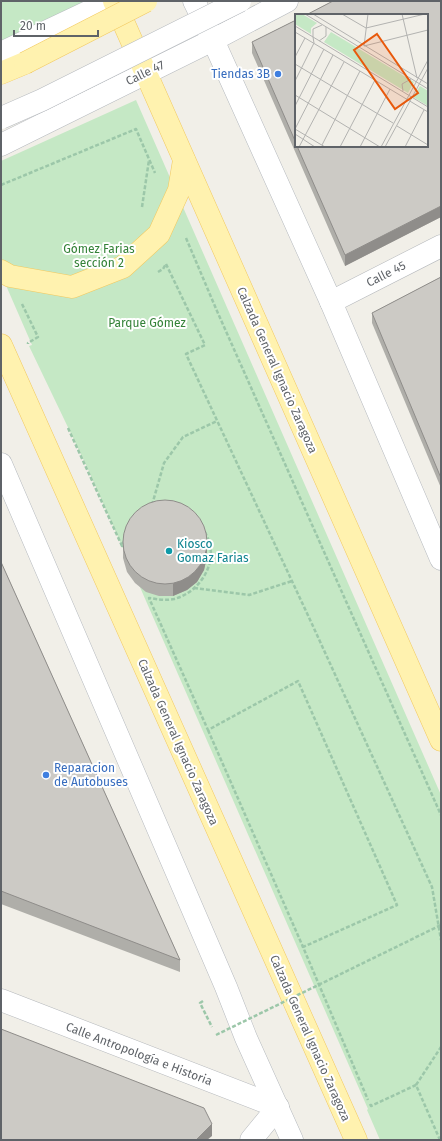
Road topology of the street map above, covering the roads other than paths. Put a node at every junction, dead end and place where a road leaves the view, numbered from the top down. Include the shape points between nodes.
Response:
1 (112, 1) edge
2 (146, 1) edge
3 (194, 1) edge
4 (240, 1) edge
5 (287, 1) edge
6 (213, 40) junction
7 (1, 53) edge
8 (1, 73) edge
9 (146, 73) junction
10 (1, 118) edge
11 (1, 144) edge
12 (184, 160) junction
13 (441, 246) edge
14 (1, 271) edge
15 (331, 302) junction
16 (1, 345) edge
17 (1, 464) edge
18 (440, 556) edge
19 (441, 740) edge
20 (1, 1000) edge
21 (278, 1107) junction
22 (251, 1140) edge
23 (292, 1140) edge
24 (356, 1140) edge

1 - 7 main road
1 - 9 main road, Calzada General Ignacio Zaragoza
2 - 8 main road, bridge
3 - 6 main road
4 - 10 main road, bridge
5 - 6 main road, Calle 47
6 - 9 main road, Calle 47
6 - 15 main road
9 - 11 main road, Calle 47
9 - 12 main road, Calzada General Ignacio Zaragoza
12 - 14 main road via 179,190 159,234 123,267 72,287 10,276
12 - 19 main road, Calzada General Ignacio Zaragoza
13 - 15 main road, Calle 45
15 - 18 main road
16 - 24 main road, Calzada General Ignacio Zaragoza
17 - 21 main road via 246,1038
20 - 21 main road, Calle Antropología e Historia
21 - 22 main road
21 - 23 main road

